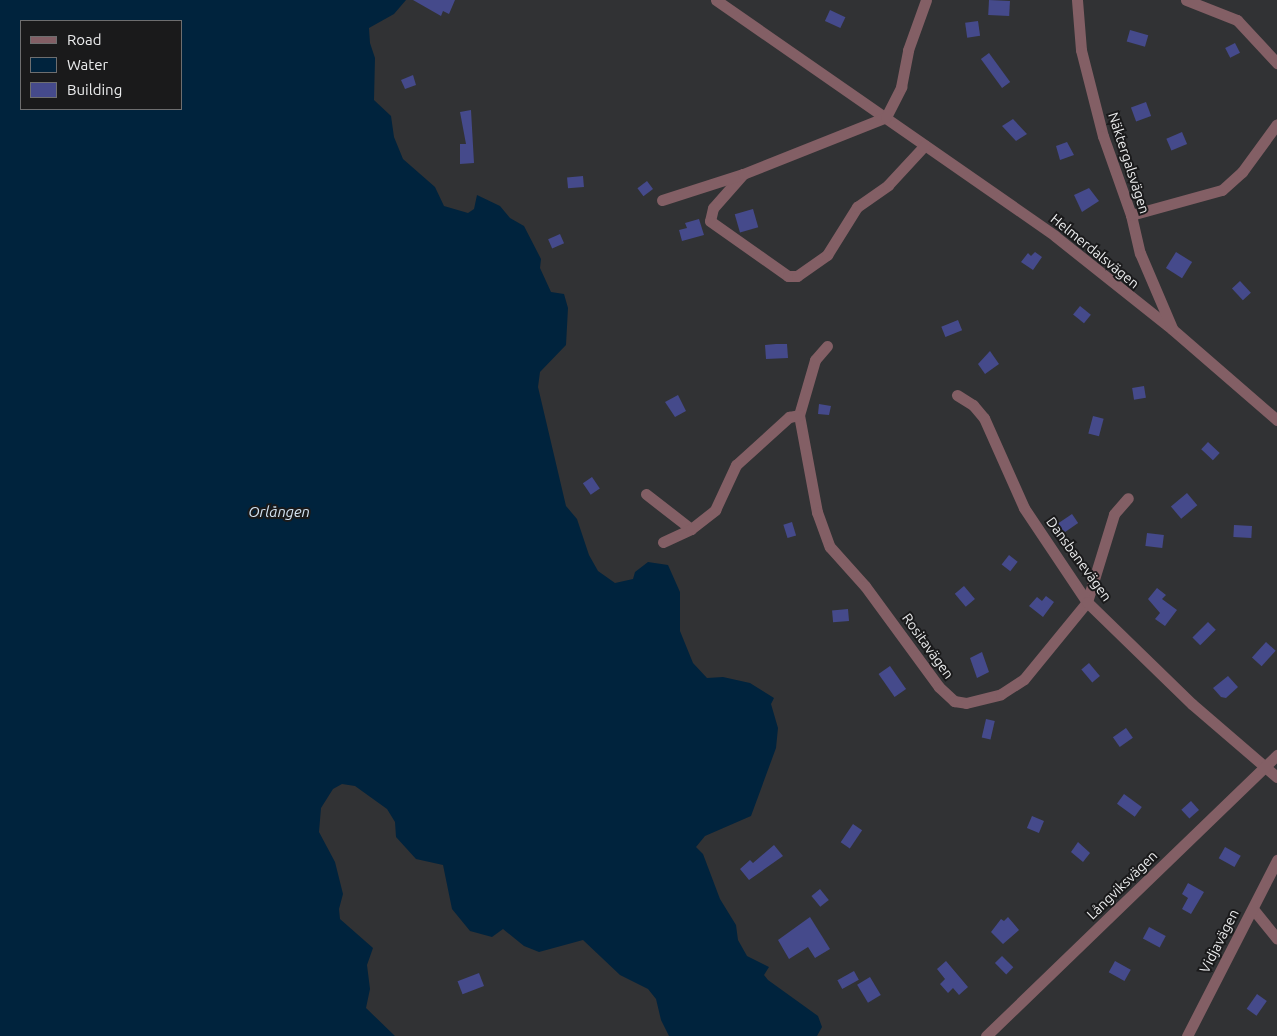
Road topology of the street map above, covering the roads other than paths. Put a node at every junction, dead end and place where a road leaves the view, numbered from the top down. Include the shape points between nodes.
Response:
1 (716, 0) edge
2 (926, 0) edge
3 (1077, 0) edge
4 (1186, 0) edge
5 (1277, 63) edge
6 (886, 117) junction
7 (1277, 124) edge
8 (1271, 142) edge
9 (925, 145) junction
10 (743, 174) junction
11 (662, 200) dead end
12 (1131, 215) junction
13 (1172, 329) junction
14 (827, 346) dead end
15 (957, 395) dead end
16 (799, 416) junction
17 (1277, 420) edge
18 (646, 494) dead end
19 (1128, 498) dead end
20 (691, 529) junction
21 (663, 542) dead end
22 (1087, 602) junction
23 (1277, 755) edge
24 (1263, 768) junction
25 (1277, 777) edge
26 (1277, 860) edge
27 (1253, 909) junction
28 (1277, 939) edge
29 (986, 1036) edge
30 (1187, 1036) edge

1 - 6 street, Helmerdalsvägen
2 - 6 street via 908,50 901,87
3 - 12 street, Näktergalsvägen via 1081,50 1103,136
4 - 5 street via 1237,20
6 - 9 street, Helmerdalsvägen
6 - 10 street
7 - 8 street
8 - 12 street via 1222,190
9 - 10 street via 888,185 857,207 827,255 798,276 788,276 710,220 713,208
9 - 13 street, Helmerdalsvägen via 1054,236
10 - 11 street
12 - 13 street, Näktergalsvägen via 1140,253
13 - 17 street, Helmerdalsvägen
14 - 16 street, Rositavägen via 815,360
15 - 22 street, Dansbanevägen via 973,405 984,418 1024,508
16 - 20 street via 788,417 736,465 715,510
16 - 22 street, Rositavägen via 817,512 830,548 864,586 939,688 954,701 966,703 1014,688
18 - 20 street
19 - 22 street, Rositavägen via 1114,514
20 - 21 street
22 - 24 street, Dansbanevägen
23 - 24 street, Långviksvägen
24 - 25 street, Dansbanevägen
24 - 29 street, Långviksvägen
26 - 27 street, Vidjavägen
27 - 28 street
27 - 30 street, Vidjavägen

